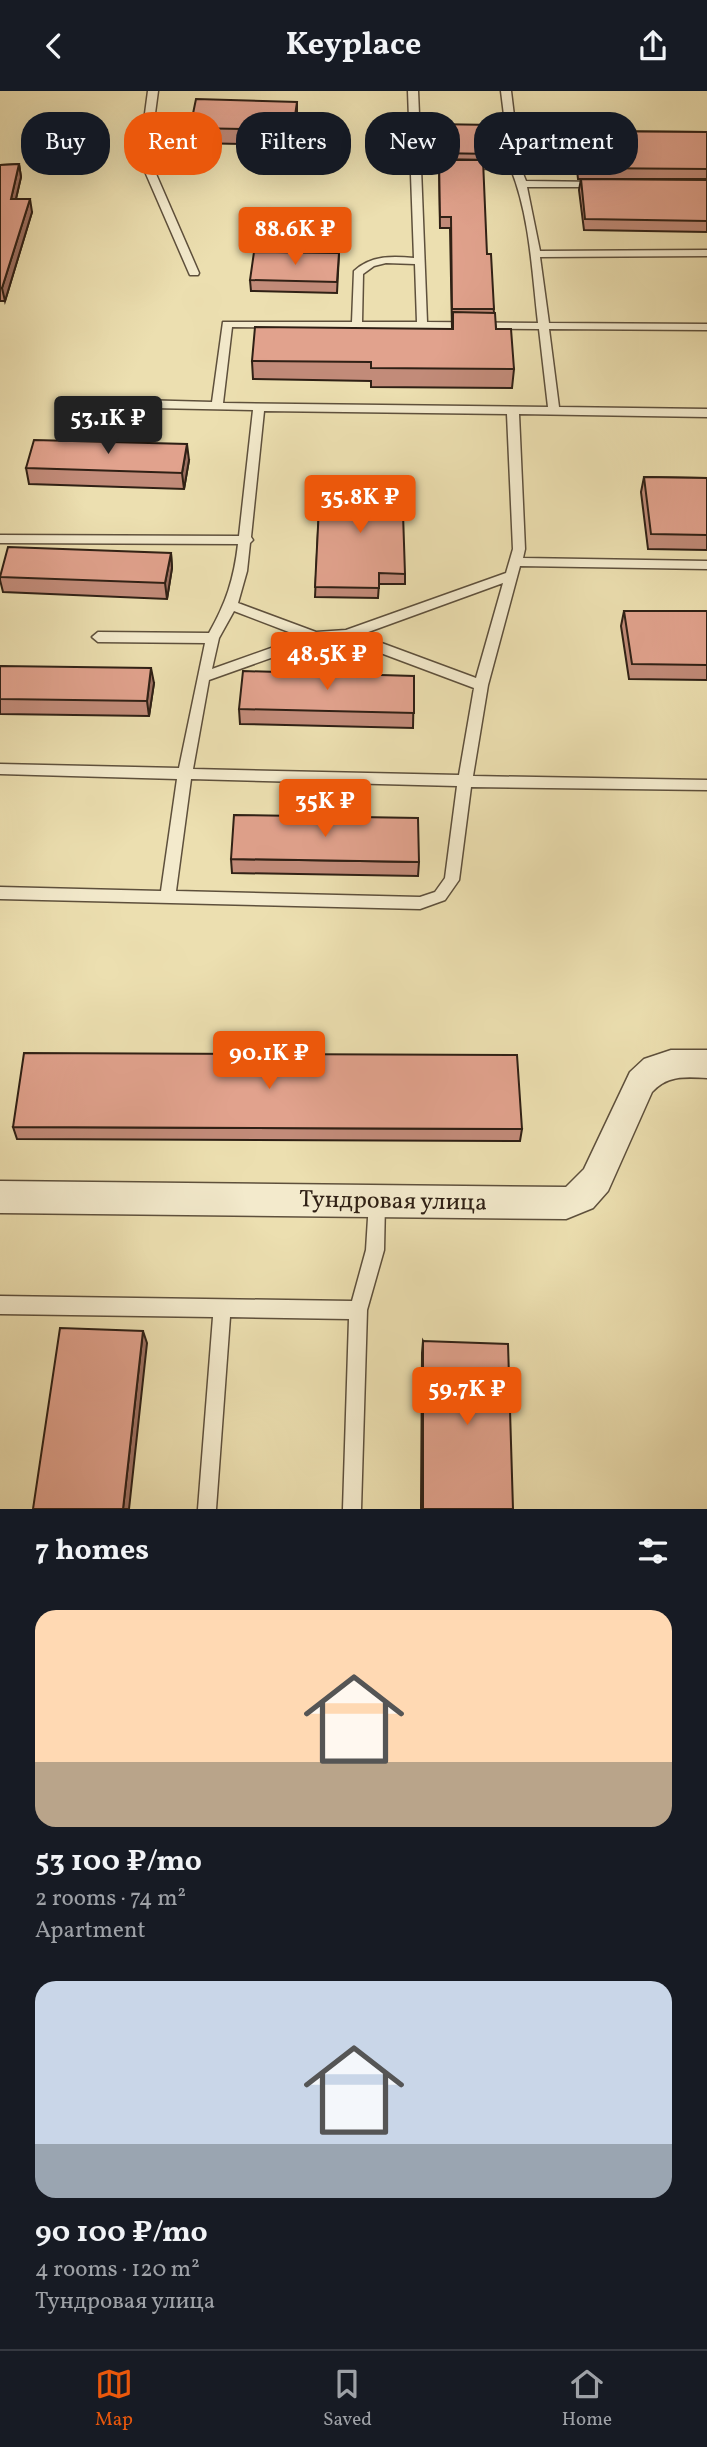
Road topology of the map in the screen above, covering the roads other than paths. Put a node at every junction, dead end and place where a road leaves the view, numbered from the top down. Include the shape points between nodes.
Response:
1 (153, 91) edge
2 (413, 91) edge
3 (506, 91) edge
4 (414, 112) edge
5 (509, 112) edge
6 (417, 175) edge
7 (518, 175) edge
8 (522, 184) junction
9 (614, 184) edge
10 (707, 253) edge
11 (536, 254) junction
12 (420, 261) junction
13 (194, 273) dead end
14 (357, 325) junction
15 (422, 325) junction
16 (545, 327) junction
17 (707, 327) edge
18 (101, 403) dead end
19 (217, 406) junction
20 (259, 407) junction
21 (513, 411) junction
22 (554, 411) junction
23 (707, 412) edge
24 (0, 539) edge
25 (247, 540) junction
26 (707, 565) edge
27 (515, 569) junction
28 (230, 605) junction
29 (347, 635) junction
30 (98, 636) dead end
31 (315, 637) junction
32 (213, 638) junction
33 (203, 677) junction
34 (481, 685) junction
35 (0, 769) edge
36 (185, 773) junction
37 (465, 782) junction
38 (707, 785) edge
39 (0, 893) edge
40 (168, 896) junction
41 (707, 1064) edge
42 (0, 1197) edge
43 (377, 1202) junction
44 (0, 1305) edge
45 (222, 1308) junction
46 (358, 1310) junction
47 (207, 1509) edge
48 (352, 1509) edge

1 - 13 lane via 145,151 148,167
2 - 4 lane
3 - 5 lane
6 - 12 lane
7 - 8 lane
8 - 9 lane
8 - 11 lane
10 - 11 lane
11 - 16 lane
12 - 14 lane via 387,260 363,266 358,273
12 - 15 lane
14 - 15 lane
14 - 19 lane via 227,324
15 - 16 lane
16 - 17 lane
16 - 22 lane
18 - 19 lane
19 - 20 lane
20 - 21 lane
20 - 25 lane
21 - 22 lane
21 - 27 lane via 520,528
22 - 23 lane
24 - 25 lane
25 - 28 lane
26 - 27 lane
27 - 29 lane
27 - 34 lane
28 - 31 lane
28 - 32 lane
29 - 31 lane
29 - 34 lane
30 - 32 lane
31 - 33 lane
32 - 33 lane
33 - 36 lane
34 - 37 lane
35 - 36 lane
36 - 37 lane
36 - 40 lane
37 - 38 lane
37 - 40 lane via 452,880 440,896 421,903
39 - 40 lane
41 - 43 street, Тундровая улица via 672,1063 649,1072 596,1180 581,1197 557,1204
42 - 43 street, Тундровая улица
43 - 46 lane via 375,1250
44 - 45 lane
45 - 46 lane
45 - 47 lane
46 - 48 lane

